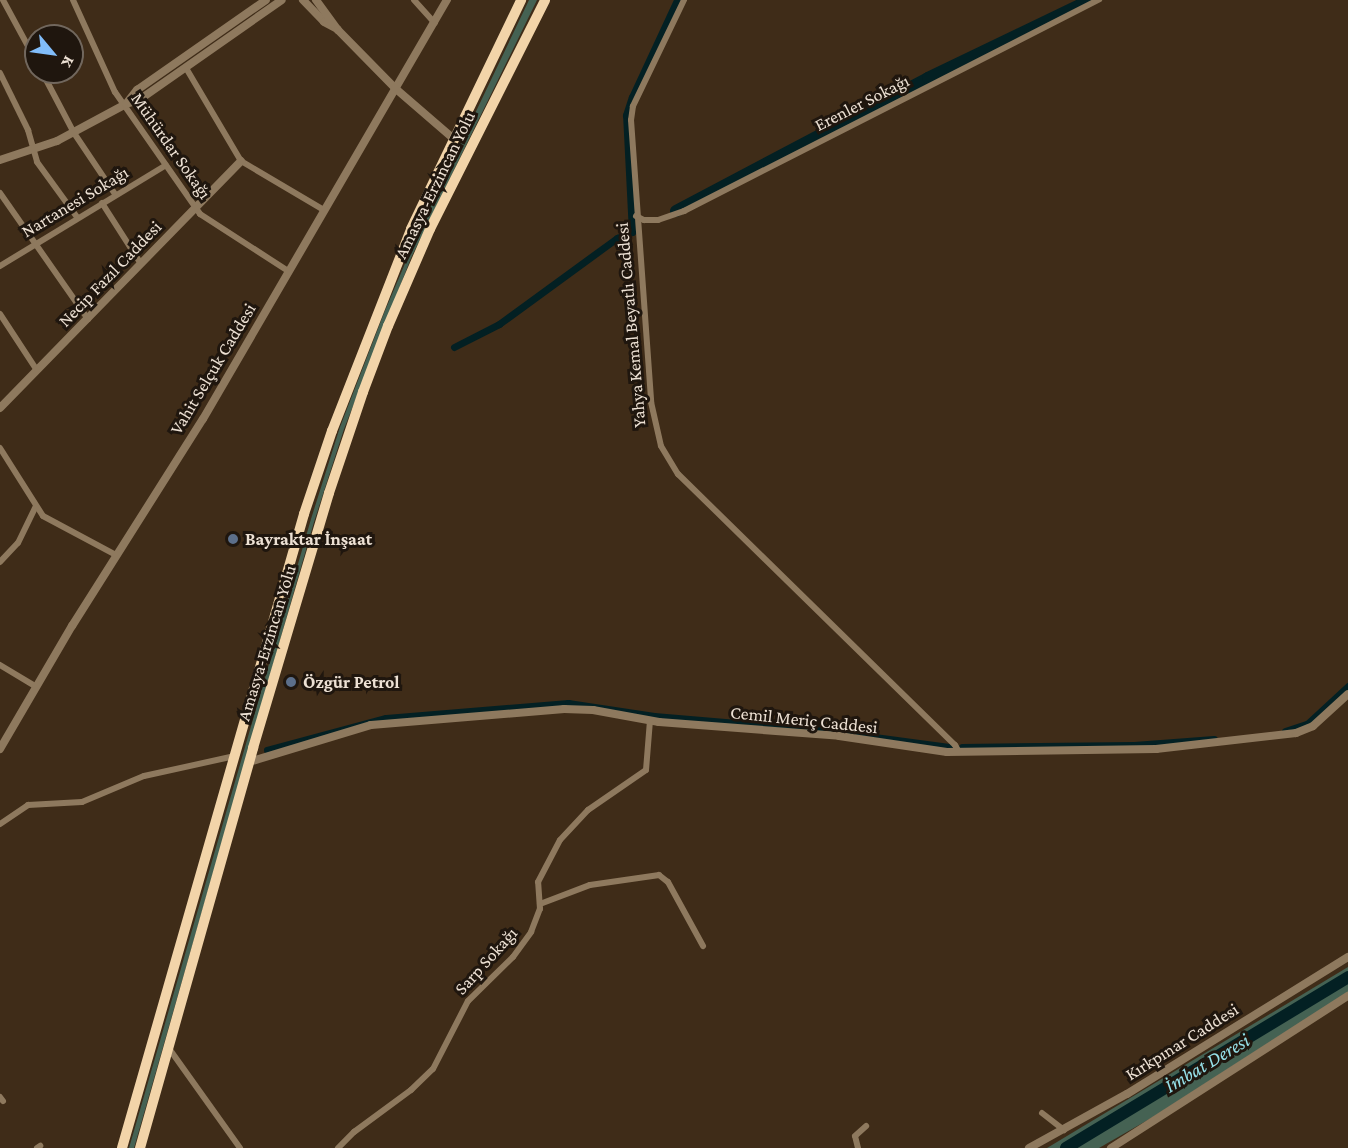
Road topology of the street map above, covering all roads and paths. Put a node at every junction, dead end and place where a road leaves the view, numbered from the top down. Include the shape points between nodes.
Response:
1 (3, 0) edge
2 (73, 0) edge
3 (266, 0) edge
4 (282, 0) edge
5 (303, 0) edge
6 (316, 0) edge
7 (414, 0) edge
8 (447, 0) edge
9 (521, 0) edge
10 (545, 0) edge
11 (684, 0) edge
12 (1099, 0) edge
13 (435, 23) junction
14 (338, 30) junction
15 (24, 39) edge
16 (186, 68) junction
17 (0, 73) edge
18 (48, 84) edge
19 (396, 89) junction
20 (126, 104) junction
21 (74, 133) junction
22 (455, 140) junction
23 (34, 150) junction
24 (0, 160) edge
25 (241, 161) junction
26 (166, 165) junction
27 (0, 193) edge
28 (116, 194) junction
29 (102, 203) junction
30 (195, 207) junction
31 (324, 210) junction
32 (636, 216) junction
33 (77, 217) junction
34 (34, 244) junction
35 (141, 264) junction
36 (0, 266) edge
37 (288, 271) junction
38 (0, 314) edge
39 (88, 319) junction
40 (36, 369) junction
41 (0, 408) edge
42 (0, 448) edge
43 (36, 506) junction
44 (116, 555) junction
45 (0, 562) edge
46 (0, 665) edge
47 (35, 686) junction
48 (1348, 694) edge
49 (650, 720) junction
50 (0, 749) edge
51 (959, 752) junction
52 (236, 756) junction
53 (249, 762) junction
54 (0, 824) edge
55 (540, 904) junction
56 (703, 946) dead end
57 (1348, 957) edge
58 (1348, 996) edge
59 (168, 1047) junction
60 (1042, 1113) dead end
61 (866, 1126) dead end
62 (1064, 1130) junction
63 (122, 1148) edge
64 (140, 1148) edge
65 (240, 1148) edge
66 (338, 1148) edge
67 (858, 1148) edge
68 (1029, 1148) edge
69 (1111, 1148) edge

1 - 15 street
2 - 20 street, Mühürdar Sokağı via 112,86
3 - 20 street via 137,90
4 - 16 street
5 - 14 street via 324,22
6 - 14 street
7 - 13 street
8 - 13 street, Vahit Selçuk Caddesi
9 - 22 highway, Amasya-Erzincan Yolu
10 - 53 highway, Amasya-Erzincan Yolu via 451,186 388,326 329,493
11 - 32 street, Yahya Kemal Beyatlı Caddesi via 633,106
12 - 32 street, Erenler Sokağı via 684,211 658,220
13 - 19 street, Vahit Selçuk Caddesi
14 - 19 street
16 - 20 street via 140,100
16 - 25 street
17 - 23 street
18 - 21 street
19 - 22 street
19 - 31 street, Vahit Selçuk Caddesi
20 - 21 street
20 - 26 street, Mühürdar Sokağı
21 - 23 street
21 - 28 street
22 - 52 highway, Amasya-Erzincan Yolu via 408,237 343,399 304,514
23 - 24 street
23 - 33 street via 41,169
25 - 30 street, Necip Fazıl Caddesi
25 - 31 street
26 - 28 street, Nartanesi Sokağı
26 - 30 street, Mühürdar Sokağı
27 - 34 street
28 - 29 street, Nartanesi Sokağı
29 - 33 street, Nartanesi Sokağı
29 - 35 street
30 - 35 street, Necip Fazıl Caddesi
30 - 37 street, Mühürdar Sokağı via 209,222
31 - 37 street, Vahit Selçuk Caddesi
32 - 51 street, Yahya Kemal Beyatlı Caddesi via 651,402 656,434 666,457 690,486
33 - 34 street, Nartanesi Sokağı
34 - 36 street, Nartanesi Sokağı
34 - 39 street
35 - 39 street, Necip Fazıl Caddesi
37 - 44 street, Vahit Selçuk Caddesi via 203,418
38 - 40 street
39 - 40 street, Necip Fazıl Caddesi
40 - 41 street, Necip Fazıl Caddesi
42 - 43 street
43 - 44 street via 50,520
43 - 45 street via 18,543
44 - 47 street, Vahit Selçuk Caddesi
46 - 47 street
47 - 50 street, Vahit Selçuk Caddesi
48 - 51 street, Cemil Meriç Caddesi via 1313,726 1276,737 1133,751
49 - 51 street, Cemil Meriç Caddesi via 828,735
49 - 53 street, Cemil Meriç Caddesi via 564,709 392,722
49 - 55 street, Sarp Sokağı via 646,770 600,800 569,828 540,876
52 - 54 street via 144,776 82,802 28,805
52 - 63 highway, Amasya-Erzincan Yolu
53 - 59 highway, Amasya-Erzincan Yolu
55 - 56 street via 590,885 659,875 668,882
55 - 66 street, Sarp Sokağı via 527,939 468,1001 433,1069
57 - 62 street, Kırkpınar Caddesi
58 - 69 street
59 - 64 highway, Amasya-Erzincan Yolu
59 - 65 street
60 - 62 street
61 - 67 street via 855,1136
62 - 68 street, Kırkpınar Caddesi

